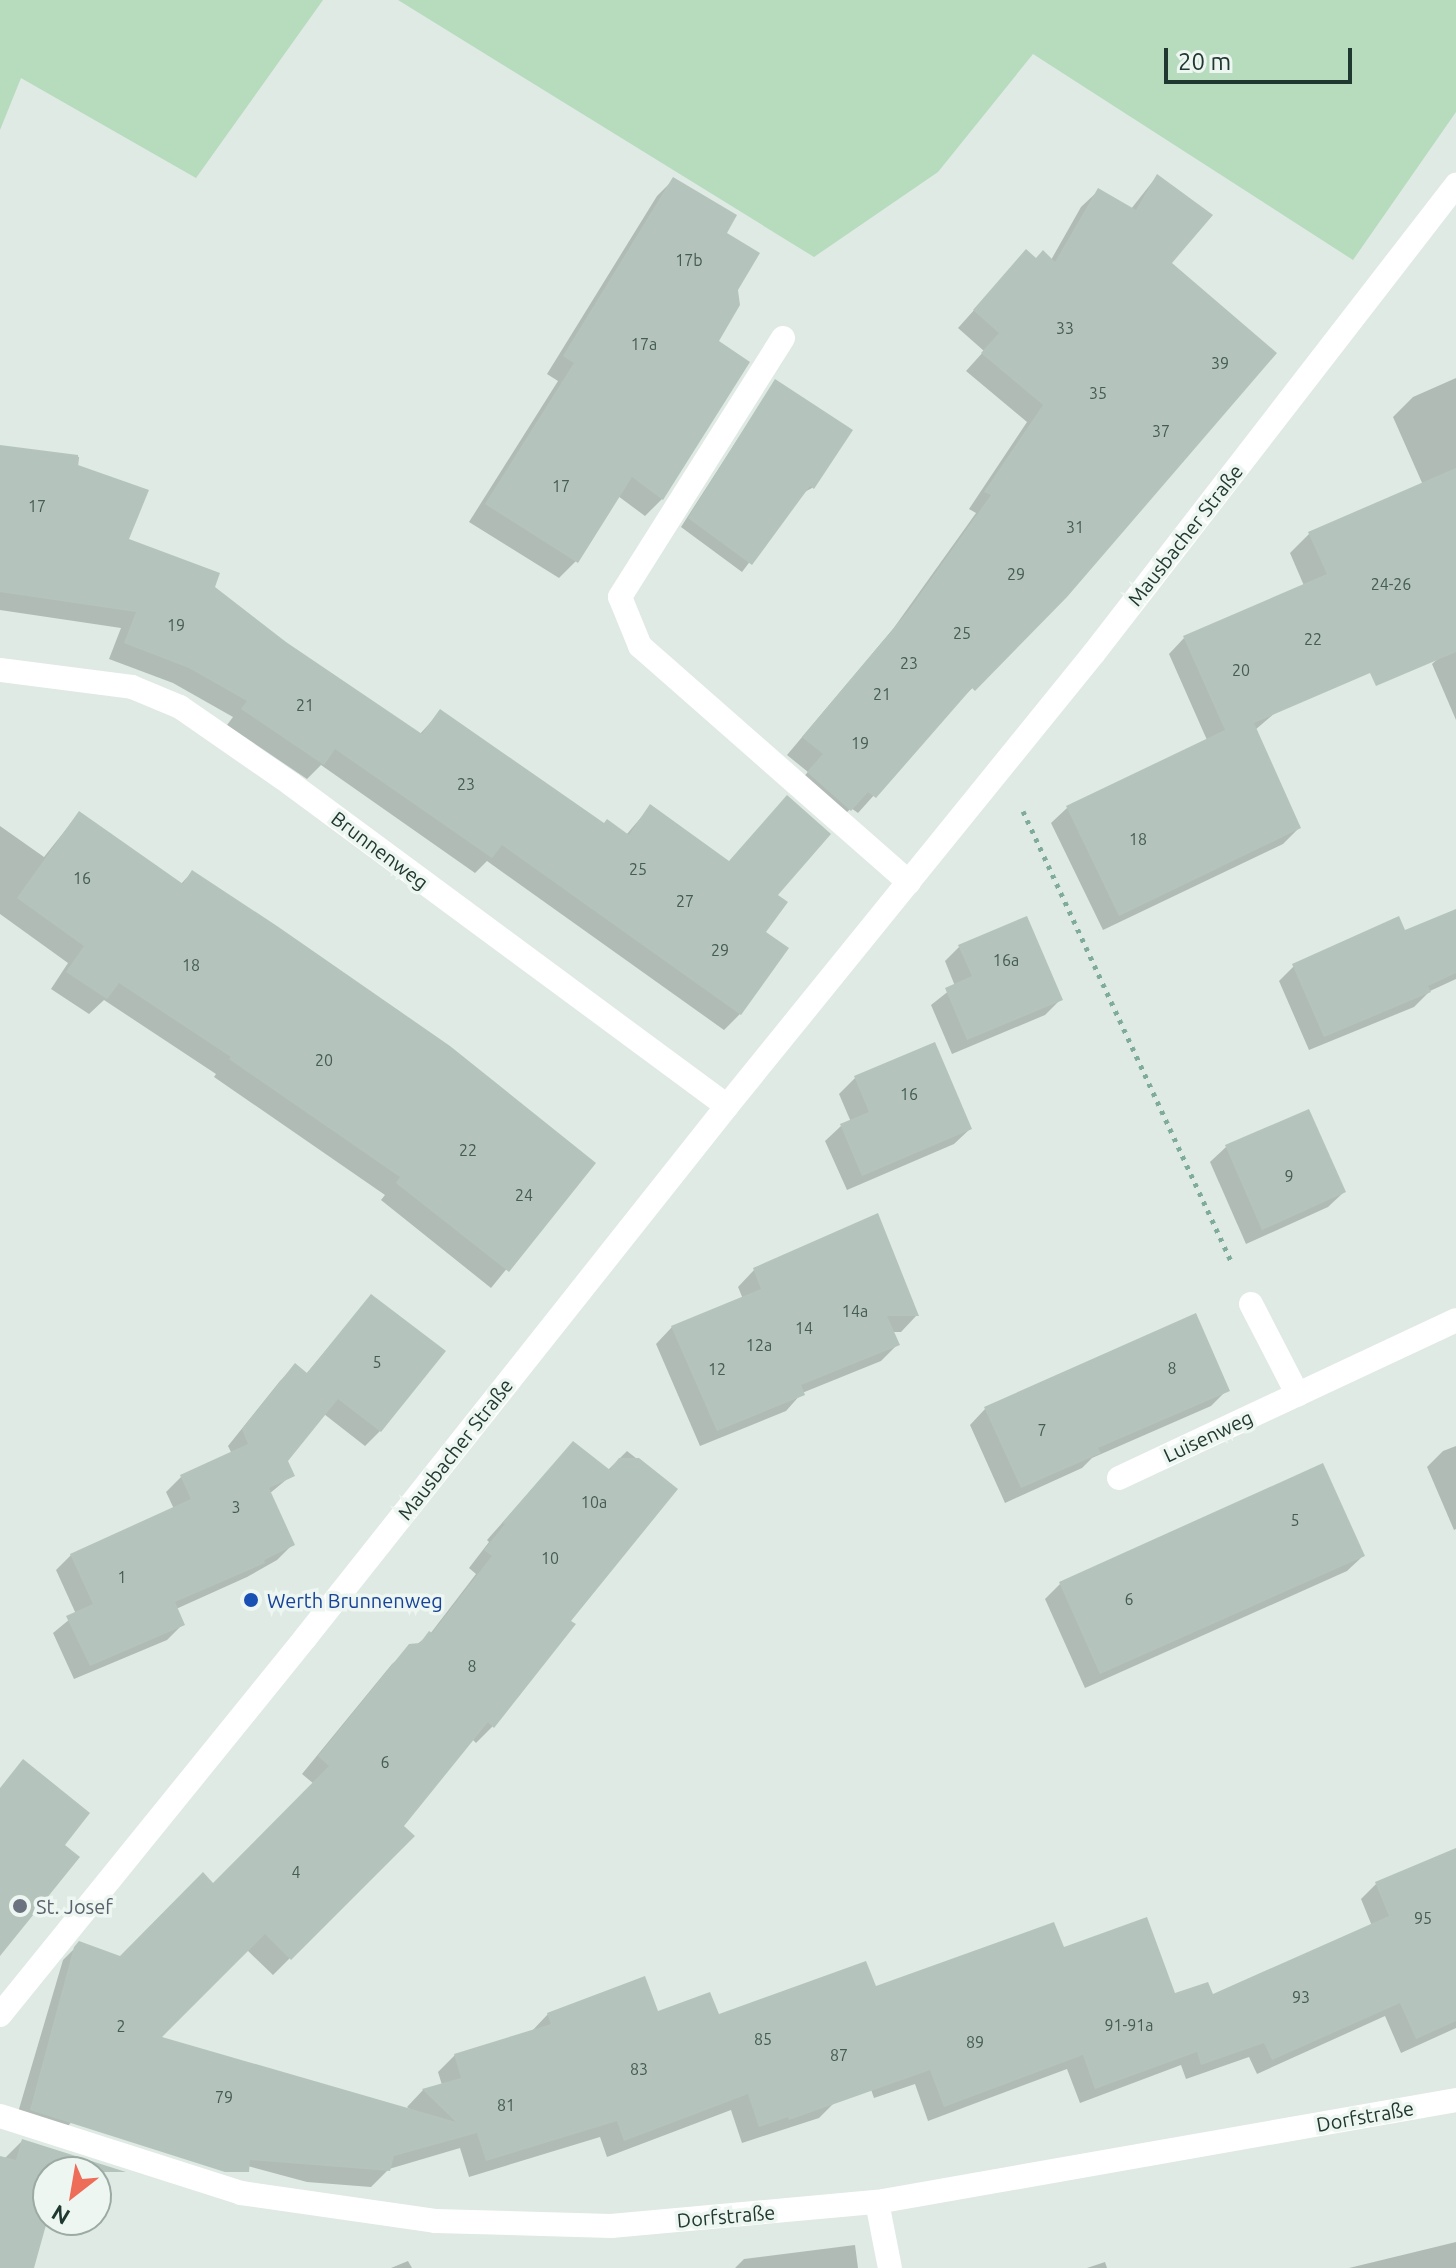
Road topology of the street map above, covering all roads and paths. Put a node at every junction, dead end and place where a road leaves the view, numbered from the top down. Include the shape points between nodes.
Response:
1 (1456, 185) edge
2 (783, 338) dead end
3 (0, 670) edge
4 (1003, 767) junction
5 (909, 882) junction
6 (727, 1106) junction
7 (1251, 1304) joint
8 (1456, 1320) edge
9 (1298, 1395) junction
10 (1119, 1478) dead end
11 (0, 2015) edge
12 (1456, 2100) edge
13 (0, 2116) edge
14 (877, 2202) junction
15 (890, 2268) edge

1 - 4 street, Mausbacher Straße
2 - 5 street via 620,597 640,646
3 - 6 street, Brunnenweg via 132,687 180,707
4 - 5 street, Mausbacher Straße
4 - 7 path
5 - 6 street, Mausbacher Straße
6 - 11 street, Mausbacher Straße
7 - 9 street
8 - 9 street, Luisenweg
9 - 10 street, Luisenweg
12 - 14 street, Dorfstraße
13 - 14 street, Dorfstraße via 241,2193 435,2221 611,2226
14 - 15 street

